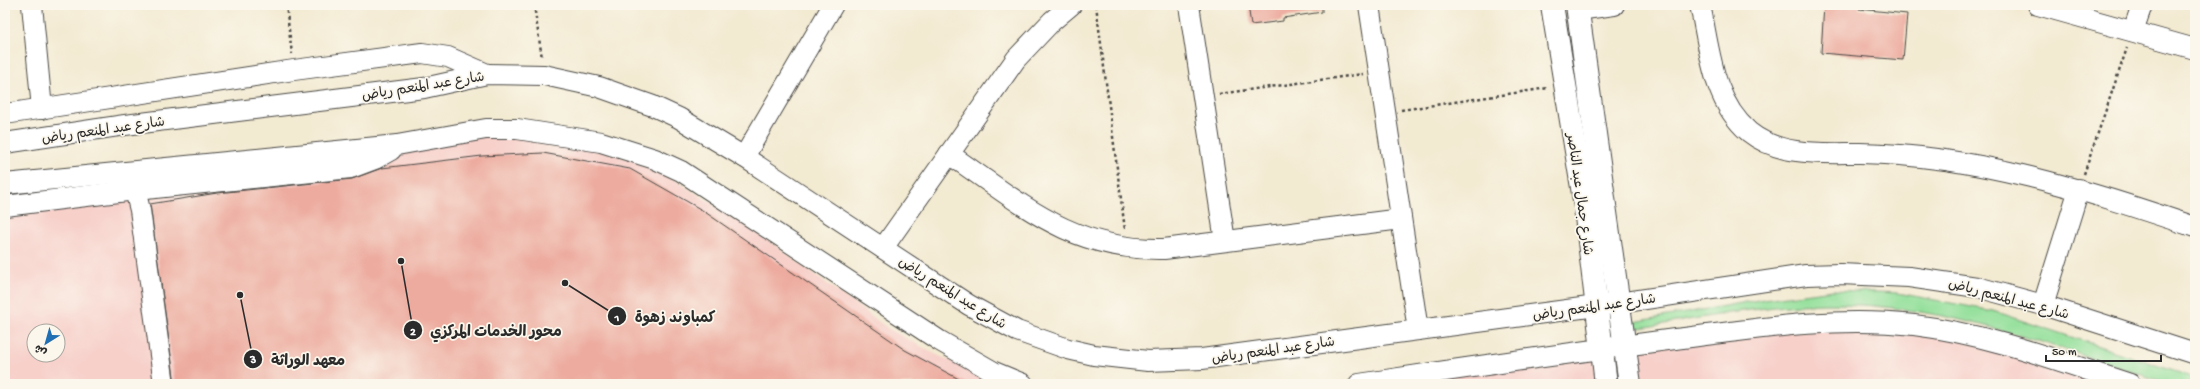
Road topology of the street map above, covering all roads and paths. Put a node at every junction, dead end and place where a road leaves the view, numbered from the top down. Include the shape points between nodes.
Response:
1 (32, 5) edge
2 (286, 5) edge
3 (534, 5) edge
4 (833, 5) edge
5 (1071, 5) edge
6 (1096, 5) edge
7 (1189, 5) edge
8 (1369, 5) edge
9 (1552, 5) edge
10 (1614, 5) edge
11 (1700, 5) edge
12 (2038, 5) edge
13 (2142, 5) edge
14 (1577, 8) edge
15 (2133, 31) junction
16 (2195, 49) edge
17 (294, 70) junction
18 (1379, 72) junction
19 (487, 74) junction
20 (544, 75) junction
21 (1564, 86) junction
22 (1203, 96) junction
23 (42, 109) junction
24 (1385, 113) junction
25 (5, 114) edge
26 (5, 143) edge
27 (397, 145) junction
28 (949, 154) junction
29 (744, 157) junction
30 (5, 184) edge
31 (2079, 189) junction
32 (135, 190) junction
33 (5, 206) edge
34 (1401, 219) junction
35 (2195, 227) edge
36 (1225, 242) junction
37 (883, 248) junction
38 (1127, 248) junction
39 (1619, 303) junction
40 (2043, 305) junction
41 (1596, 306) junction
42 (1418, 330) junction
43 (1625, 346) junction
44 (1601, 348) junction
45 (2195, 354) edge
46 (164, 384) edge
47 (1023, 384) edge
48 (1359, 384) edge
49 (1606, 384) edge
50 (1630, 384) edge
51 (2130, 384) edge

1 - 23 street
2 - 17 path
3 - 20 path
4 - 29 street
5 - 28 street via 1016,59
6 - 38 path
7 - 22 street
8 - 18 street
9 - 21 main road, شارع جمال عبد الناصر
10 - 14 street
11 - 31 street via 1716,80 1723,100 1735,118 1751,133 1769,144 1797,151 1874,153 1956,161 1998,168
12 - 15 street
13 - 15 street
14 - 39 main road, شارع جمال عبد الناصر
15 - 16 street
15 - 31 path
17 - 19 street via 422,53 448,57
17 - 23 street
18 - 22 path
18 - 24 street
19 - 20 street, شارع عبد المنعم رياض
19 - 26 street, شارع عبد المنعم رياض via 424,88 125,125
20 - 29 street, شارع عبد المنعم رياض via 599,87 653,106 698,128
21 - 24 path
21 - 41 main road, شارع جمال عبد الناصر via 1584,200
22 - 36 street
23 - 25 street
24 - 34 street
27 - 30 street
27 - 32 street via 375,159 351,168
27 - 47 street via 468,131 517,128 601,142 656,159 705,186 966,358
28 - 37 street
28 - 38 street via 1062,229 1090,240
29 - 37 street, شارع عبد المنعم رياض
31 - 35 street
31 - 40 street
32 - 33 street
32 - 46 street
34 - 36 street
34 - 42 street
36 - 38 street via 1164,249
37 - 42 street, شارع عبد المنعم رياض via 992,319 1042,340 1094,355 1148,361 1202,359
39 - 40 street, شارع عبد المنعم رياض via 1806,275 1875,274 1943,281
39 - 41 street, شارع عبد المنعم رياض
39 - 43 main road, شارع جمال عبد الناصر
40 - 45 street, شارع عبد المنعم رياض
41 - 42 street, شارع عبد المنعم رياض
41 - 44 main road, شارع جمال عبد الناصر
43 - 44 street
43 - 50 main road, شارع جمال عبد الناصر
43 - 51 street via 1796,324 1874,322 1953,331 1991,339
44 - 48 street
44 - 49 main road, شارع جمال عبد الناصر

